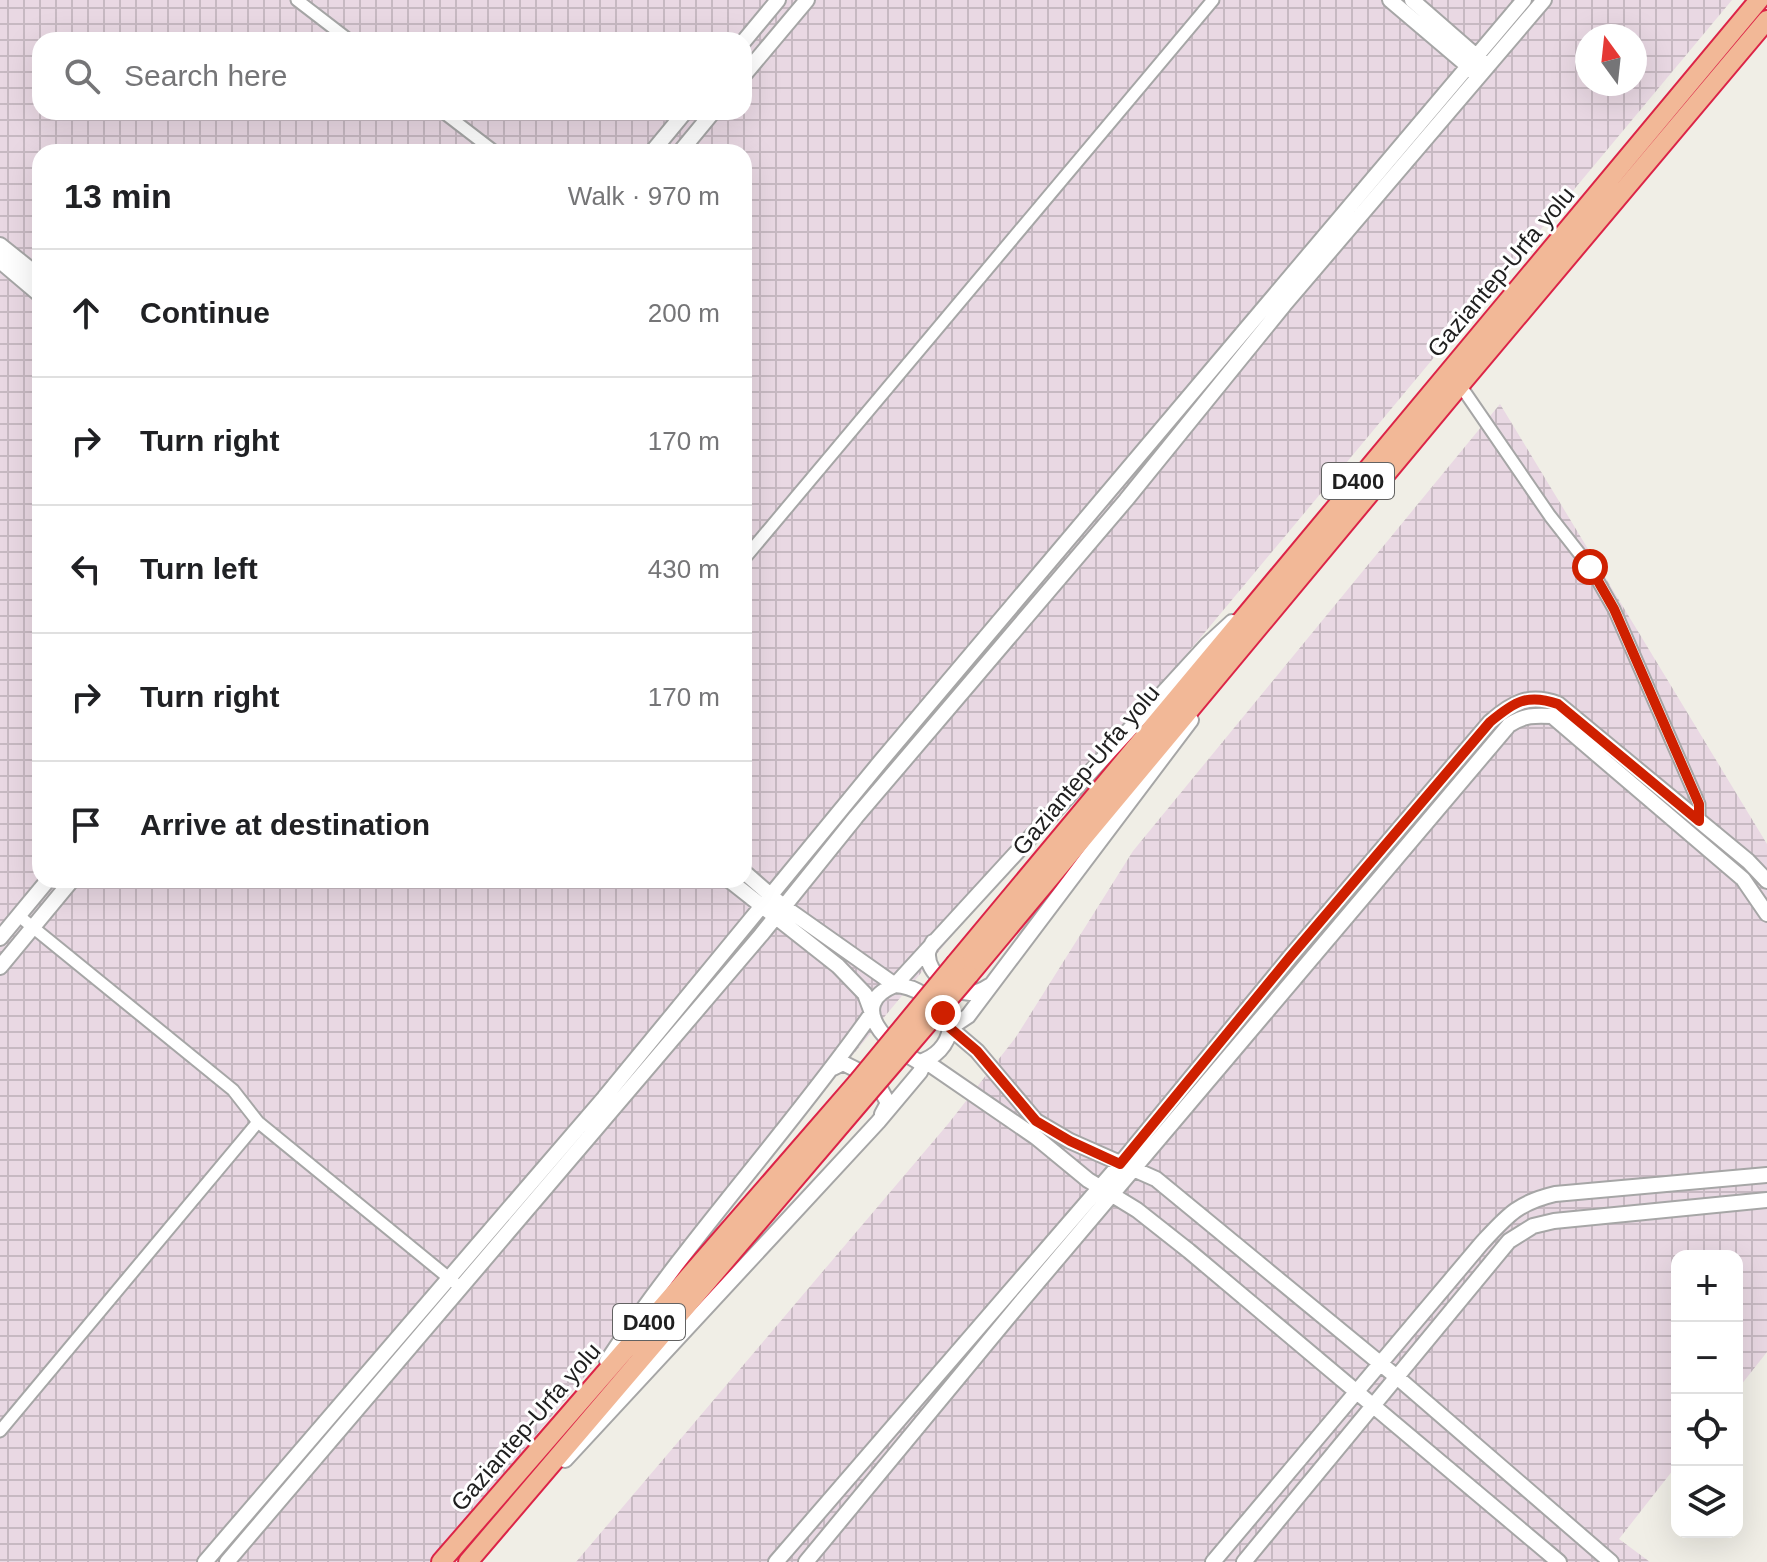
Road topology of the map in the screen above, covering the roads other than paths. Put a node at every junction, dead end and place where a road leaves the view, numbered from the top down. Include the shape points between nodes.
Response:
1 (297, 0) edge
2 (778, 0) edge
3 (807, 0) edge
4 (1213, 0) edge
5 (1390, 0) edge
6 (1412, 0) edge
7 (1524, 0) edge
8 (1544, 0) edge
9 (1759, 0) edge
10 (1767, 20) edge
11 (339, 32) edge
12 (751, 32) edge
13 (752, 65) edge
14 (1478, 66) junction
15 (453, 120) edge
16 (678, 120) edge
17 (706, 120) edge
18 (485, 144) edge
19 (659, 144) edge
20 (687, 144) edge
21 (0, 245) edge
22 (0, 261) edge
23 (32, 271) edge
24 (32, 288) edge
25 (1460, 385) junction
26 (752, 549) edge
27 (1269, 588) junction
28 (1222, 670) junction
29 (1699, 821) junction
30 (1767, 881) edge
31 (752, 882) edge
32 (42, 888) edge
33 (65, 888) edge
34 (744, 888) edge
35 (766, 900) junction
36 (778, 912) junction
37 (1767, 914) edge
38 (19, 916) junction
39 (33, 926) junction
40 (0, 938) edge
41 (933, 941) junction
42 (0, 967) edge
43 (962, 969) junction
44 (895, 985) junction
45 (992, 985) junction
46 (872, 1013) junction
47 (950, 1028) junction
48 (925, 1061) junction
49 (832, 1068) junction
50 (863, 1088) junction
51 (258, 1122) junction
52 (878, 1122) junction
53 (1127, 1167) junction
54 (1767, 1175) edge
55 (1099, 1186) junction
56 (1112, 1194) junction
57 (1767, 1200) edge
58 (455, 1283) junction
59 (1380, 1363) junction
60 (1398, 1378) junction
61 (1357, 1390) junction
62 (1374, 1405) junction
63 (576, 1407) junction
64 (0, 1431) edge
65 (513, 1509) junction
66 (205, 1562) edge
67 (227, 1562) edge
68 (441, 1562) edge
69 (468, 1562) edge
70 (776, 1562) edge
71 (806, 1562) edge
72 (1213, 1562) edge
73 (1244, 1562) edge
74 (1559, 1562) edge
75 (1611, 1562) edge

1 - 11 street
2 - 12 street
3 - 13 street
4 - 26 street
5 - 14 street
6 - 14 street
7 - 14 street
8 - 14 street
9 - 27 highway, Gaziantep-Urfa yolu / D400
10 - 25 highway, Gaziantep-Urfa yolu / D400
14 - 35 street
14 - 36 street via 1126,500
15 - 18 street
16 - 19 street
17 - 20 street
21 - 23 street
22 - 24 street
25 - 28 highway, Gaziantep-Urfa yolu / D400
25 - 29 street via 1590,567 1614,609 1699,804
27 - 41 street via 1207,645
27 - 43 highway, Gaziantep-Urfa yolu / D400
28 - 43 highway, Gaziantep-Urfa yolu / D400
28 - 45 street via 1172,747
29 - 30 street
29 - 53 street via 1558,704 1531,698 1507,707 1400,828
31 - 35 street
32 - 38 street
33 - 39 street
34 - 35 street
35 - 36 street
35 - 58 street
36 - 44 street
36 - 46 street via 865,994
36 - 58 street
37 - 53 street via 1743,879 1552,716 1520,718
38 - 39 street
38 - 40 street
39 - 42 street
39 - 51 street via 233,1090
41 - 44 street
41 - 45 street via 931,965 945,983 970,993
43 - 50 highway, Gaziantep-Urfa yolu / D400, bridge
44 - 46 street via 877,996
44 - 47 street via 916,989 934,1003
45 - 47 street via 968,1016
46 - 48 street via 893,1046
46 - 49 street
47 - 48 street via 947,1040
47 - 53 street via 977,1051 1036,1121
48 - 52 street
48 - 55 street
49 - 52 street via 843,1063 875,1079 888,1103
49 - 63 street via 674,1266
50 - 63 highway, Gaziantep-Urfa yolu / D400
50 - 65 highway, Gaziantep-Urfa yolu / D400
51 - 58 street
51 - 64 street
52 - 65 street via 583,1442
53 - 55 street
53 - 56 street
53 - 59 street via 1156,1179
54 - 59 street via 1530,1200 1508,1214
55 - 56 street
55 - 70 street
56 - 61 street
56 - 71 street
57 - 60 street via 1533,1226 1509,1241
58 - 66 street
58 - 67 street
59 - 60 street
59 - 61 street
60 - 62 street
60 - 75 street
61 - 62 street
61 - 72 street
62 - 73 street
62 - 74 street
63 - 68 highway, Gaziantep-Urfa yolu / D400
65 - 69 highway, Gaziantep-Urfa yolu / D400

